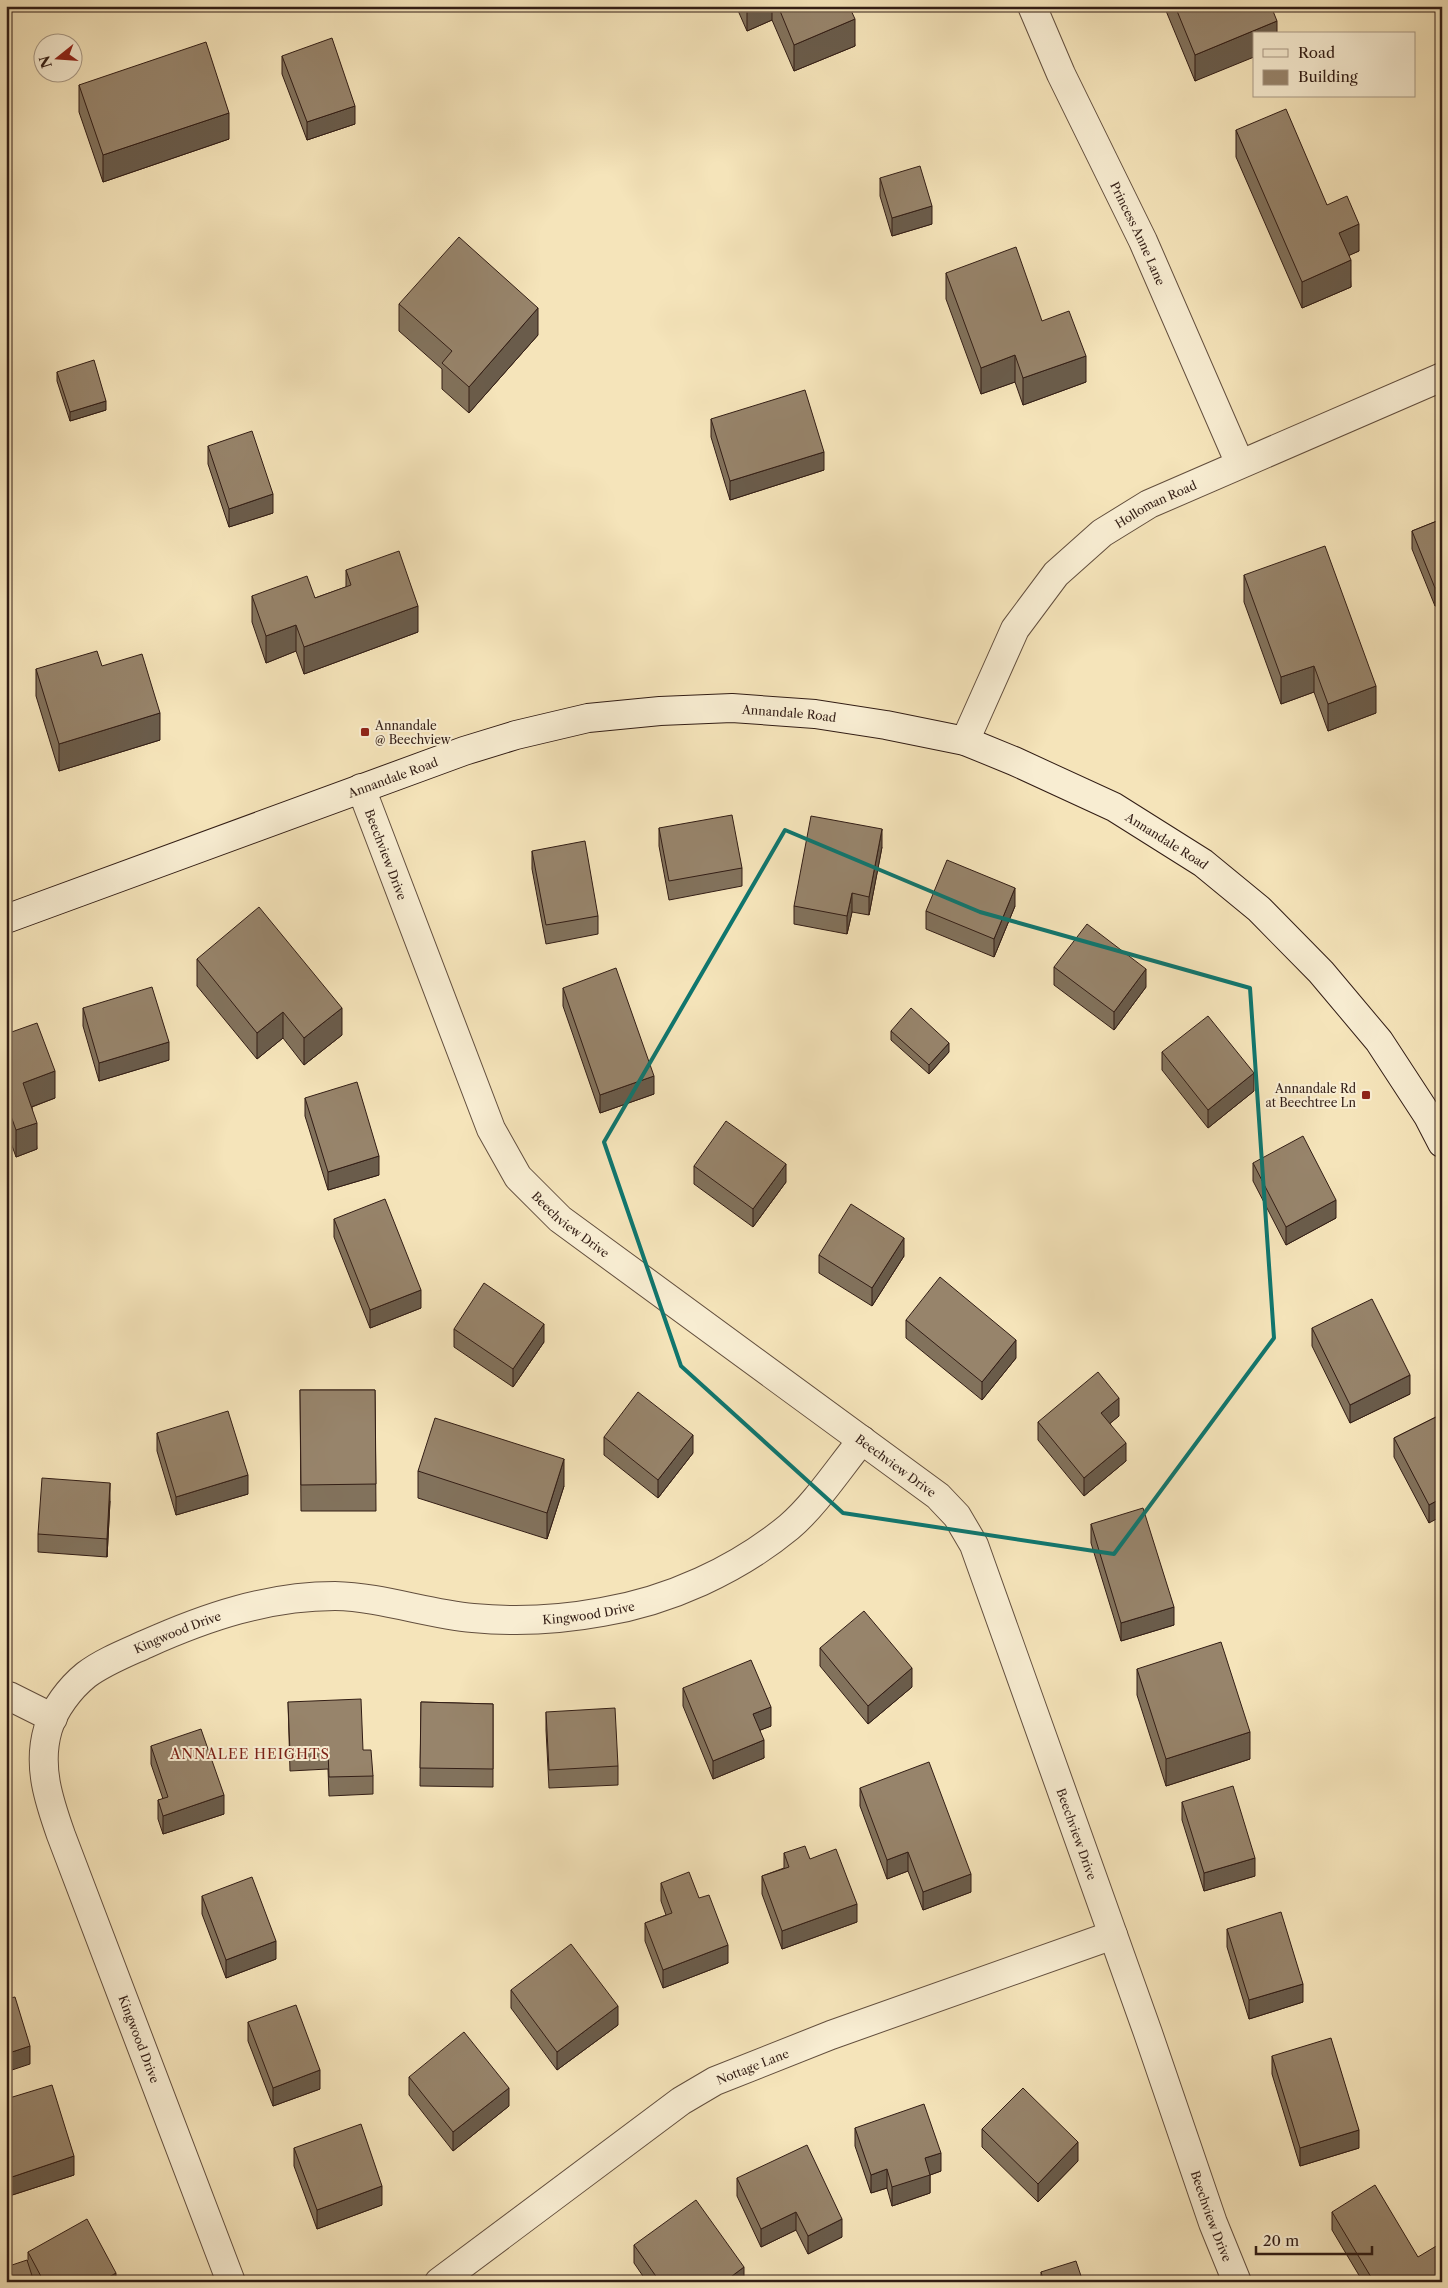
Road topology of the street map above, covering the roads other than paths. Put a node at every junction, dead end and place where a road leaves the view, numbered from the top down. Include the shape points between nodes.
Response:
1 (1032, 6) edge
2 (1442, 377) edge
3 (1240, 464) junction
4 (965, 741) junction
5 (361, 788) junction
6 (6, 919) edge
7 (1435, 1113) edge
8 (1442, 1143) edge
9 (862, 1440) junction
10 (9, 1696) dead end
11 (53, 1718) junction
12 (1112, 1935) junction
13 (231, 2282) edge
14 (439, 2282) edge
15 (1237, 2282) edge

1 - 3 street, Princess Anne Lane via 1061,74 1126,205
2 - 3 street, Holloman Road
3 - 4 street, Holloman Road via 1149,504 1102,533 1056,574 1014,629
4 - 5 street, Annandale Road via 815,714 732,708 660,711 588,718 516,735
4 - 7 street, Annandale Road via 1114,806 1203,863 1259,909 1321,972
5 - 6 street, Annandale Road
5 - 9 street, Beechview Drive via 491,1129 518,1177 560,1219
7 - 8 street, Annandale Road
9 - 11 street, Kingwood Drive via 789,1527 712,1576 661,1597 604,1612 540,1620 472,1618 337,1596 292,1598 224,1612 123,1654 87,1675 66,1695
9 - 12 street, Beechview Drive via 938,1496 957,1516 974,1545
10 - 11 street
11 - 13 street, Kingwood Drive via 44,1752 46,1790
12 - 14 street, Nottage Lane via 831,2035 715,2081 681,2101
12 - 15 street, Beechview Drive

